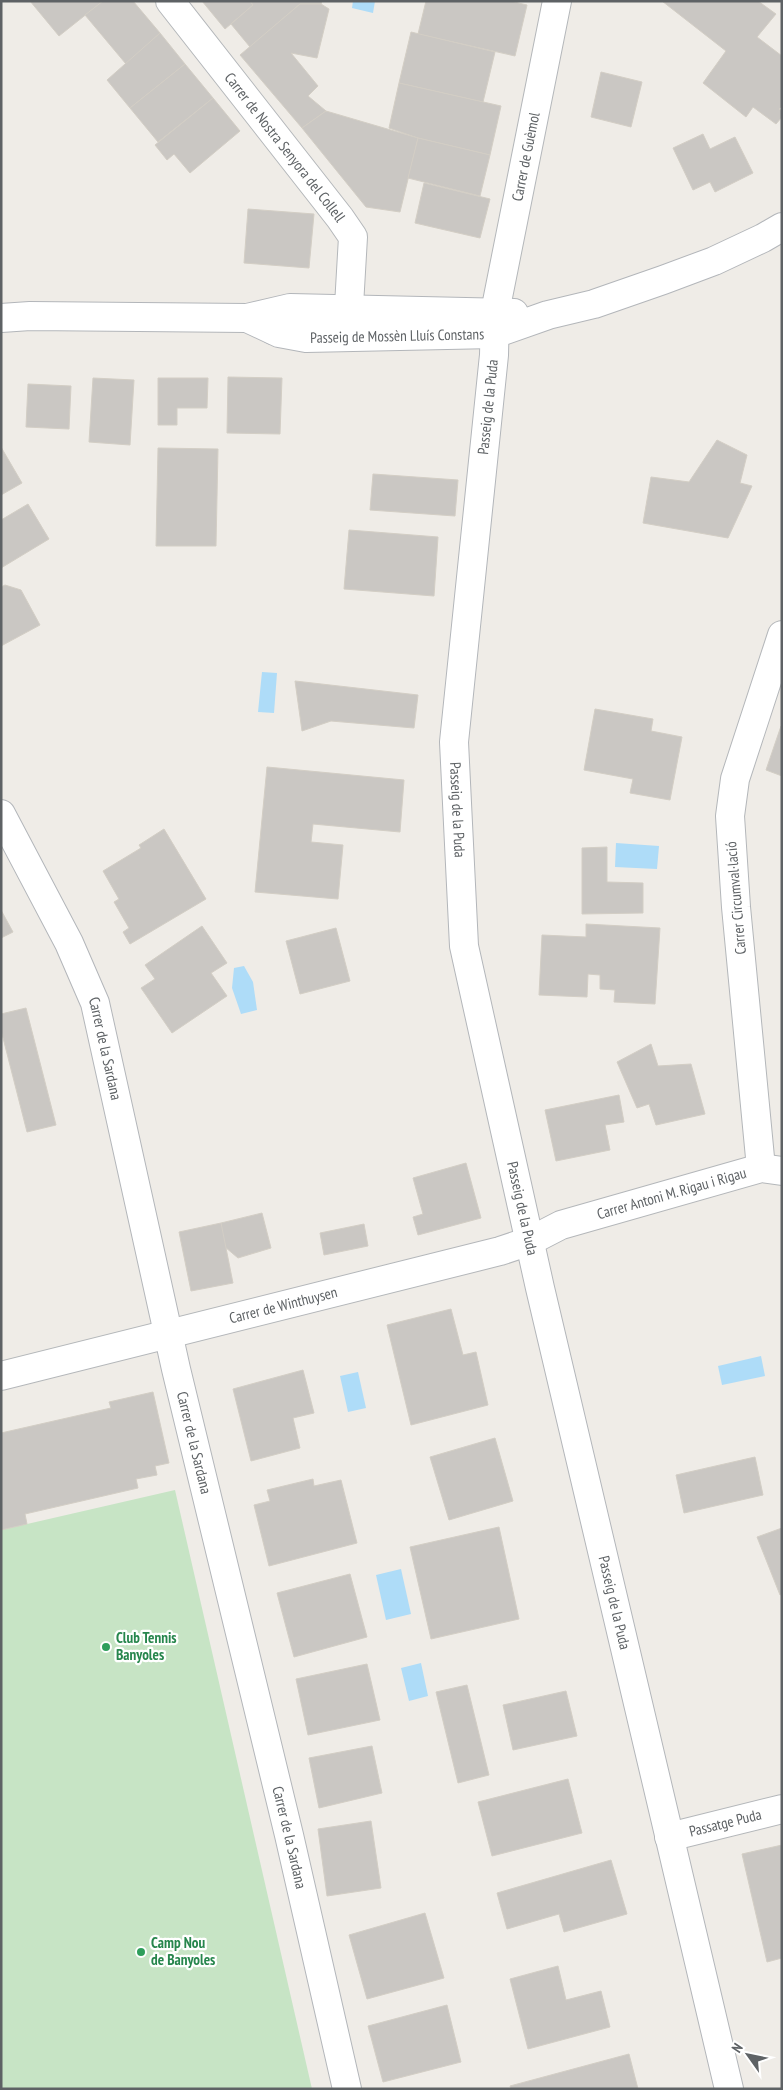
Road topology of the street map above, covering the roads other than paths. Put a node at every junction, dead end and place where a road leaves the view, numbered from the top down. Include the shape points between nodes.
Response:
1 (170, 1) edge
2 (557, 1) edge
3 (782, 227) edge
4 (349, 316) junction
5 (1, 318) edge
6 (247, 318) junction
7 (495, 323) junction
8 (273, 330) junction
9 (782, 635) edge
10 (1, 814) edge
11 (771, 1170) edge
12 (562, 1224) joint
13 (530, 1241) junction
14 (168, 1333) junction
15 (1, 1376) edge
16 (782, 1809) edge
17 (669, 1837) junction
18 (347, 2089) edge
19 (729, 2089) edge

1 - 4 main road, Carrer de Nostra Senyora del Collell via 353,237
2 - 7 main road, Carrer de Guèmol
3 - 7 main road, Passeig de Mossèn Lluís Constans via 714,261 599,302 548,315
4 - 6 main road, Passeig de Mossèn Lluís Constans via 290,308
4 - 7 main road, Passeig de Mossèn Lluís Constans
4 - 8 main road
5 - 6 main road, Passeig de Mossèn Lluís Constans
6 - 8 main road, Passeig de Mossèn Lluís Constans
7 - 8 main road, Passeig de Mossèn Lluís Constans via 306,338
7 - 13 main road, Passeig de la Puda via 454,742 464,946
9 - 11 main road, Carrer Circumval·lació via 735,779 730,816 736,907
10 - 14 main road, Carrer de la Sardana via 69,943 94,1003
11 - 12 main road, Carrer Antoni M. Rigau i Rigau
12 - 13 main road, Carrer de Winthuysen
13 - 14 main road, Carrer de Winthuysen
13 - 17 main road, Passeig de la Puda
14 - 15 main road, Carrer de Winthuysen
14 - 18 main road, Carrer de la Sardana
16 - 17 main road, Passatge Puda
17 - 19 main road, Passeig de la Puda

